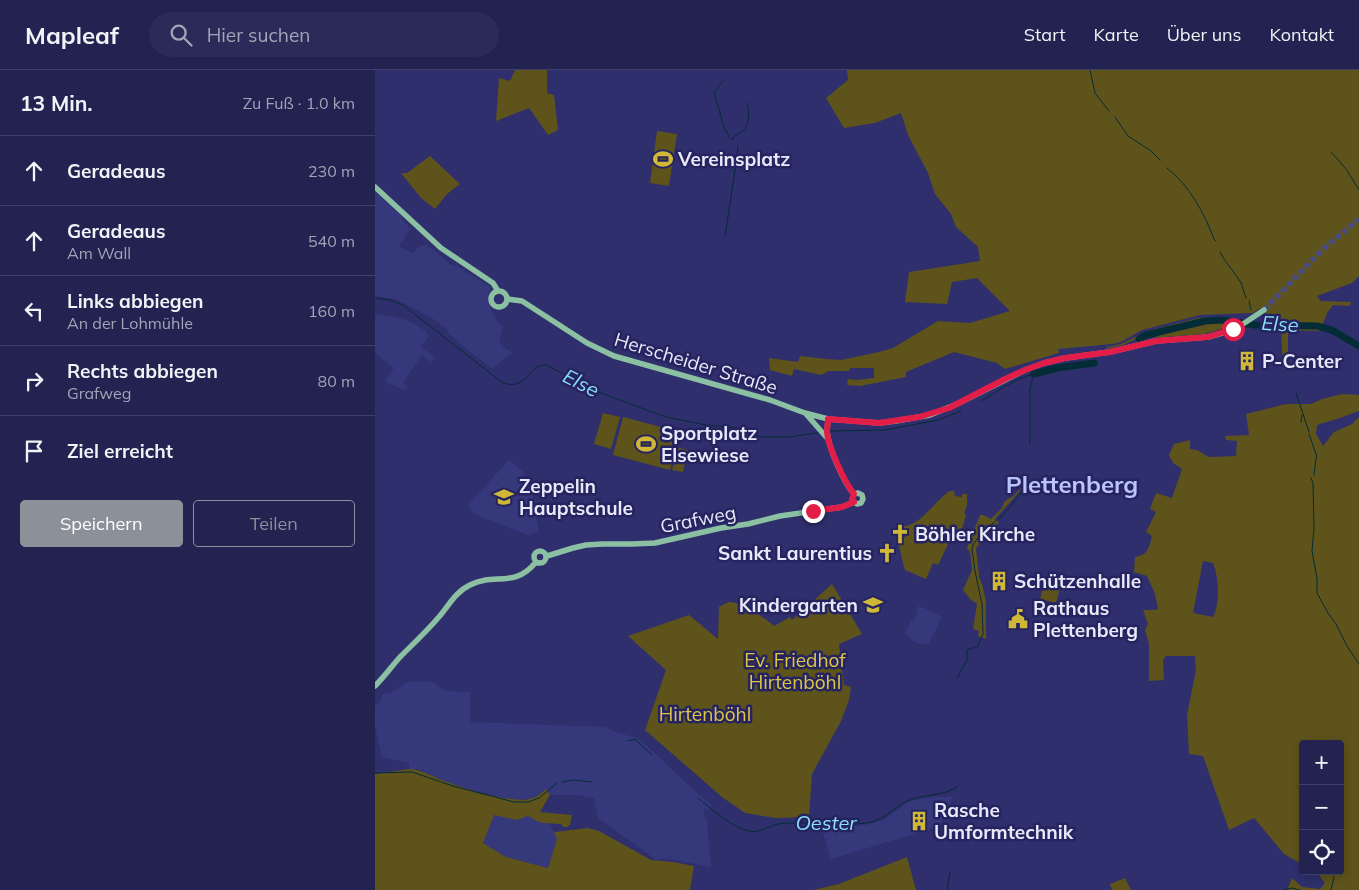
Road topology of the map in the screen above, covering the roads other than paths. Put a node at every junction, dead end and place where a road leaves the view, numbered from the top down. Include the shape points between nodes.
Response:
1 (375, 187) edge
2 (498, 291) junction
3 (507, 299) junction
4 (1264, 310) tunnel mouth
5 (805, 413) junction
6 (828, 419) junction
7 (822, 432) junction
8 (829, 441) junction
9 (854, 494) junction
10 (854, 502) junction
11 (547, 556) junction
12 (536, 562) junction
13 (375, 686) edge

1 - 2 main road, Herscheider Straße via 441,248 493,283
2 - 3 main road, Herscheider Straße via 505,293
2 - 3 main road, Herscheider Straße via 491,297 493,306 502,307
3 - 5 main road, Herscheider Straße via 522,301 614,356 771,400
4 - 6 main road, Herscheider Straße via 1222,334 1156,341 1031,367 949,408 919,417 879,423
5 - 6 main road, Herscheider Straße
5 - 7 main road
6 - 7 main road via 822,423
6 - 8 main road
7 - 8 main road
8 - 9 main road via 843,478
9 - 10 main road
9 - 10 main road via 860,494 863,499 859,504
10 - 11 main road, Grafweg via 655,543 586,545
11 - 12 main road, Grafweg via 544,563
11 - 12 main road, Grafweg via 538,551 534,556
12 - 13 main road, Grafweg via 517,578 477,582 461,591

